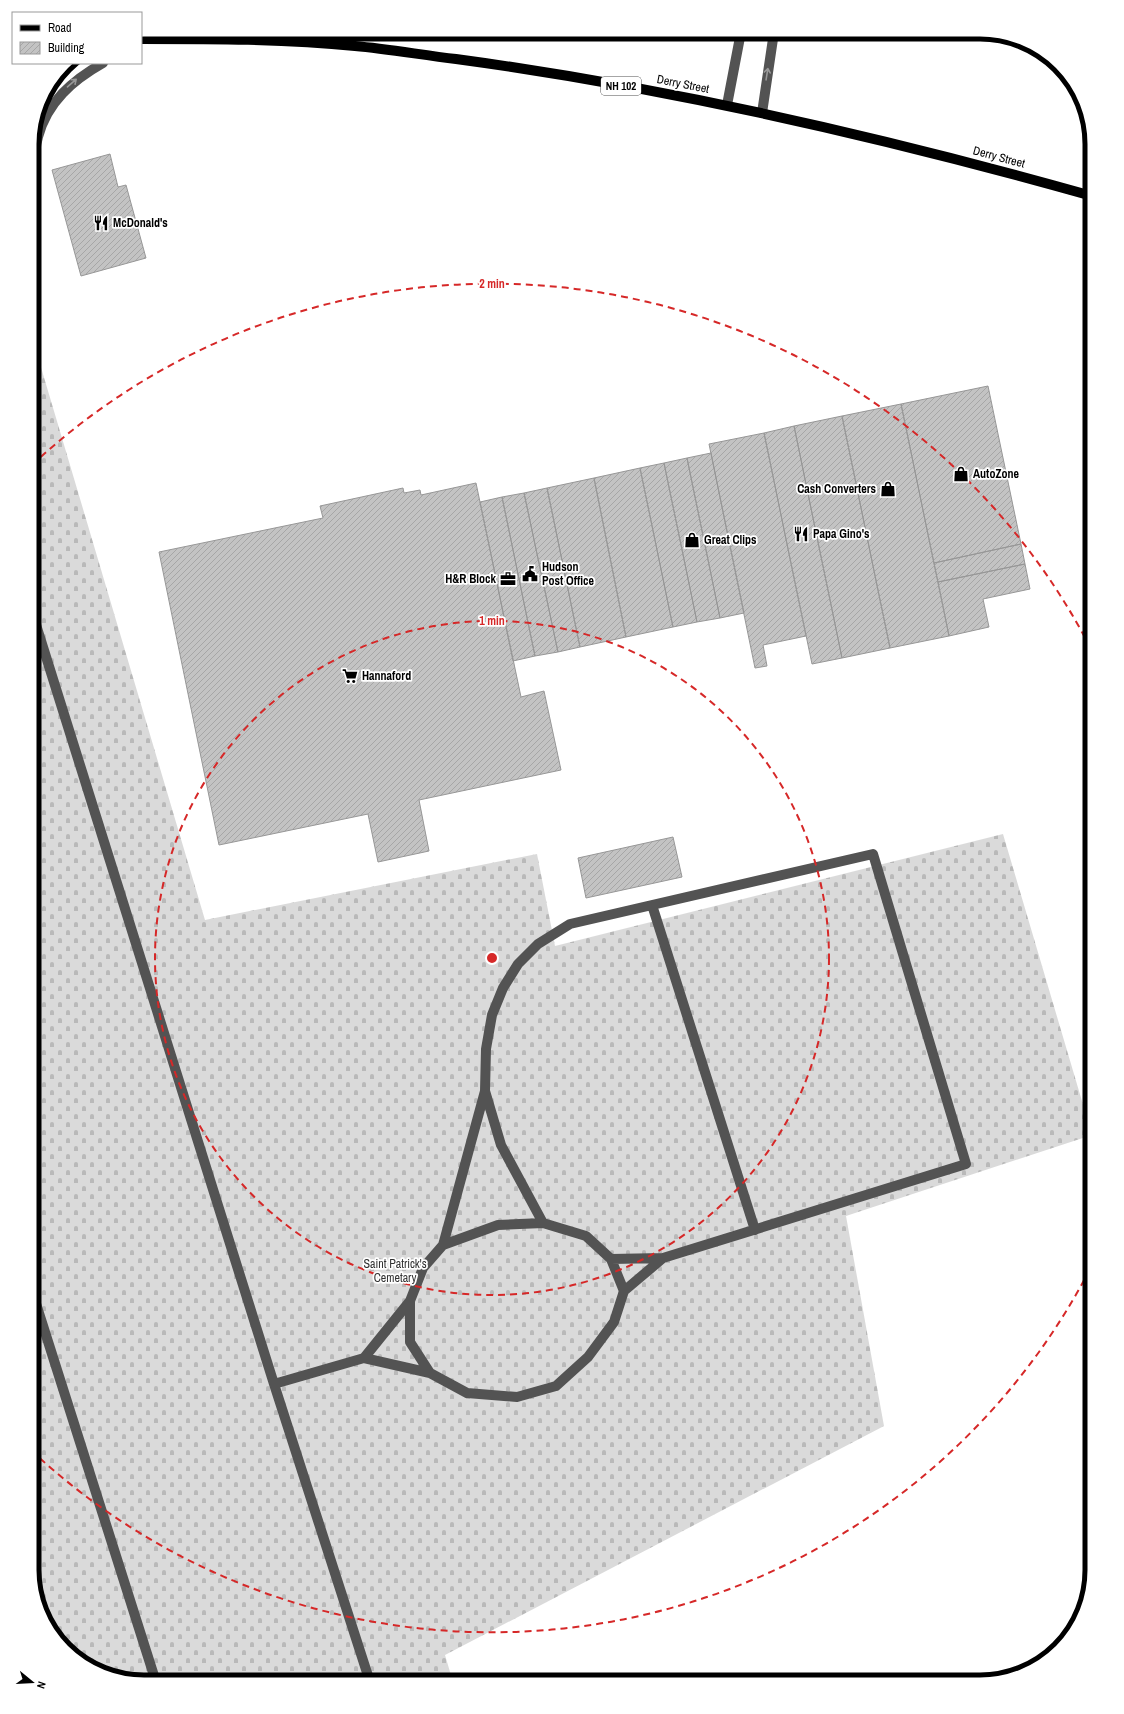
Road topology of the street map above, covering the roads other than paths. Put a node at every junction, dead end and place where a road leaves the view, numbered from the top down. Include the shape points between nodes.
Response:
1 (740, 39) edge
2 (773, 39) edge
3 (142, 40) edge
4 (101, 64) edge
5 (727, 106) junction
6 (762, 113) junction
7 (39, 134) edge
8 (1085, 194) edge
9 (39, 634) edge
10 (652, 905) junction
11 (485, 1091) junction
12 (543, 1223) junction
13 (755, 1230) junction
14 (443, 1245) junction
15 (663, 1258) junction
16 (610, 1259) junction
17 (624, 1291) junction
18 (410, 1301) junction
19 (39, 1313) edge
20 (364, 1358) junction
21 (430, 1374) junction
22 (274, 1384) junction
23 (154, 1675) edge
24 (368, 1675) edge

1 - 5 street
6 -> 2 street
3 - 5 main road, Derry Street / NH 102 via 203,39 355,46 551,72
7 -> 4 street via 45,118 65,89
5 - 6 main road, Derry Street / NH 102
6 - 8 main road, Derry Street / NH 102 via 981,165
9 - 22 street
10 - 11 street via 570,924 538,944 518,964 502,988 492,1015 486,1049
10 - 13 street
10 - 13 street via 873,854 966,1164
11 - 12 street via 501,1146
11 - 14 street
12 - 14 street via 498,1225
12 - 16 street via 586,1236
13 - 15 street
14 - 18 street via 423,1268
15 - 16 street
15 - 17 street
16 - 17 street
17 - 21 street via 614,1322 588,1357 556,1386 517,1398 467,1393
18 - 20 street
18 - 21 street via 410,1342
19 - 23 street
20 - 21 street
20 - 22 street
22 - 24 street

